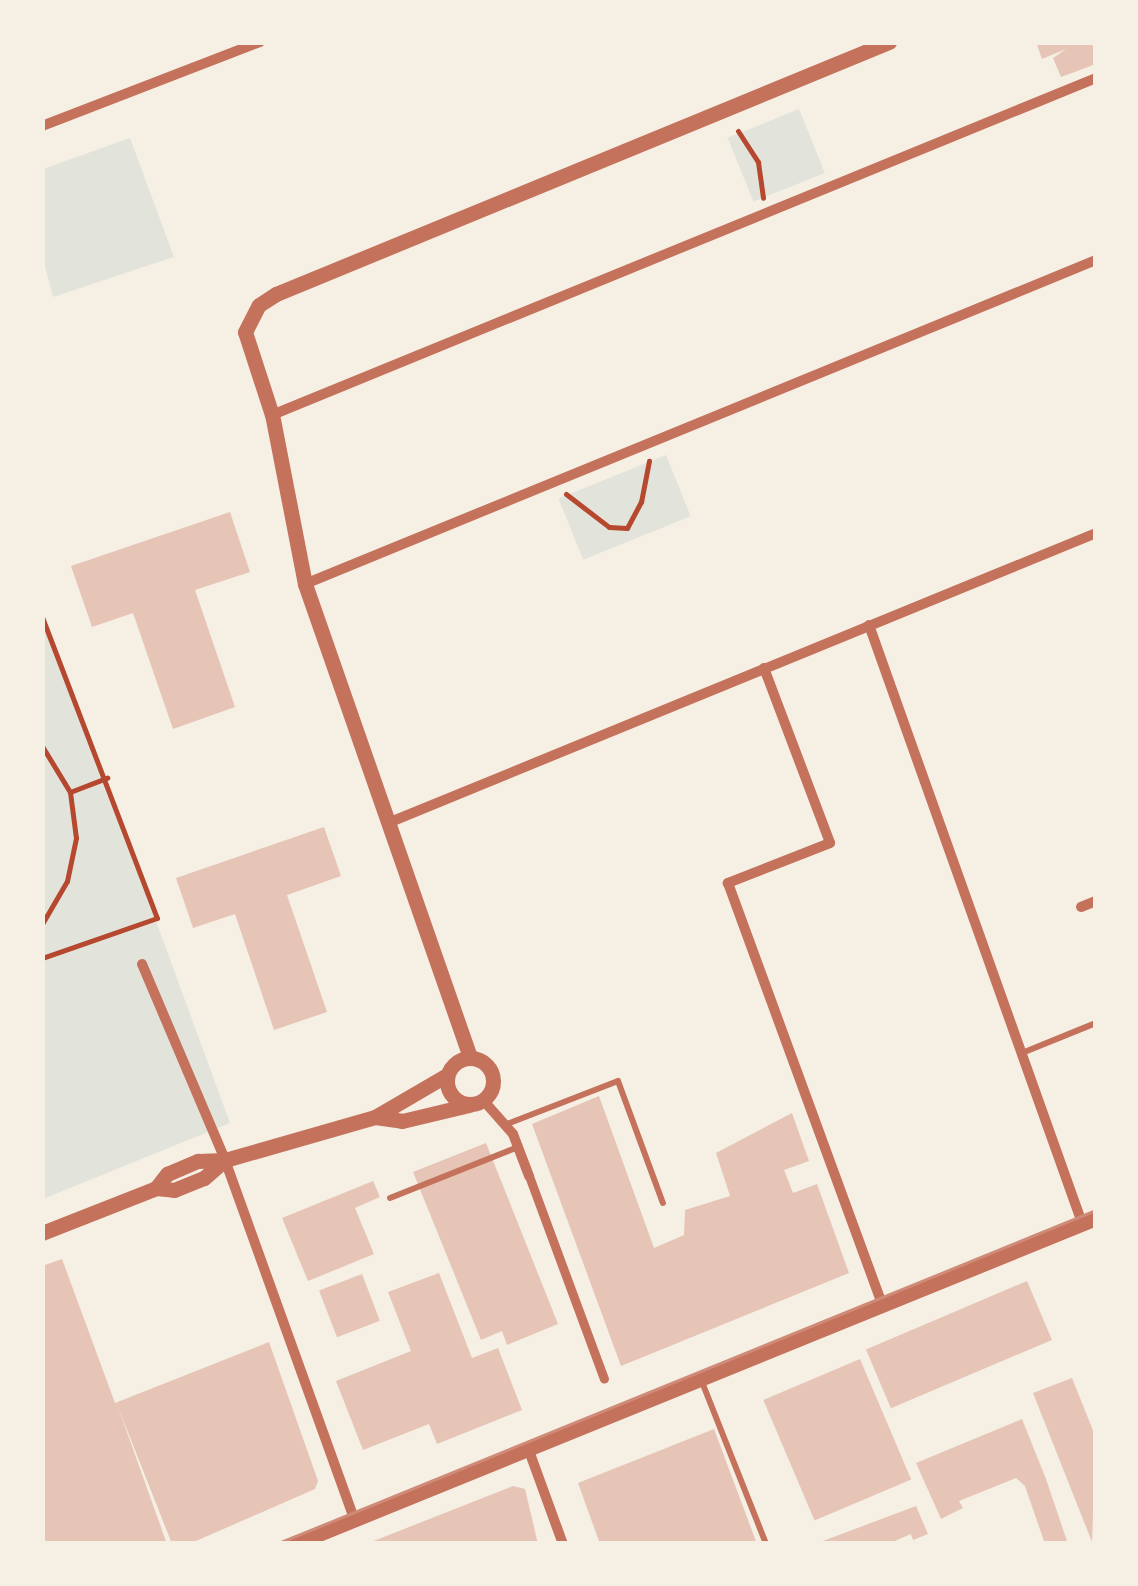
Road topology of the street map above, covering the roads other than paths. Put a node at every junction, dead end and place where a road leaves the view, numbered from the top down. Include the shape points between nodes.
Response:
1 (260, 42) edge
2 (889, 42) edge
3 (1096, 78) edge
4 (42, 126) edge
5 (1096, 260) edge
6 (272, 415) junction
7 (1096, 533) edge
8 (305, 584) junction
9 (869, 625) junction
10 (764, 668) junction
11 (388, 823) junction
12 (1096, 901) edge
13 (1081, 907) dead end
14 (142, 964) dead end
15 (1096, 1024) edge
16 (1021, 1053) junction
17 (470, 1057) junction
18 (447, 1074) junction
19 (477, 1102) junction
20 (375, 1117) junction
21 (506, 1124) junction
22 (518, 1148) junction
23 (225, 1160) junction
24 (528, 1176) joint
25 (390, 1198) dead end
26 (663, 1203) dead end
27 (1089, 1220) edge
28 (42, 1234) edge
29 (882, 1304) junction
30 (604, 1379) dead end
31 (701, 1379) junction
32 (528, 1448) junction
33 (354, 1519) junction
34 (296, 1543) edge
35 (563, 1544) edge
36 (766, 1544) edge

1 - 4 street
2 - 6 street via 276,294 259,305 244,332
3 - 6 street
5 - 8 street
6 - 8 street
7 - 9 street
8 - 11 street
9 - 10 street
9 - 16 street
10 - 11 street
10 - 29 street via 830,844 728,883
11 - 17 street
12 - 13 street
14 - 23 street
15 - 16 lane
16 - 27 street
17 - 18 street
17 - 19 street via 492,1074
18 - 19 street via 451,1095
18 - 20 street
19 - 20 street via 402,1121
19 - 21 street
20 - 23 street
21 - 22 street
21 - 26 lane via 618,1081
22 - 24 street
22 - 25 lane
23 - 28 street via 198,1161 167,1174 156,1188
23 - 33 street
24 - 30 street
27 - 29 street
29 - 31 street
31 - 32 street
31 - 36 lane
32 - 33 street
32 - 35 street
33 - 34 street

